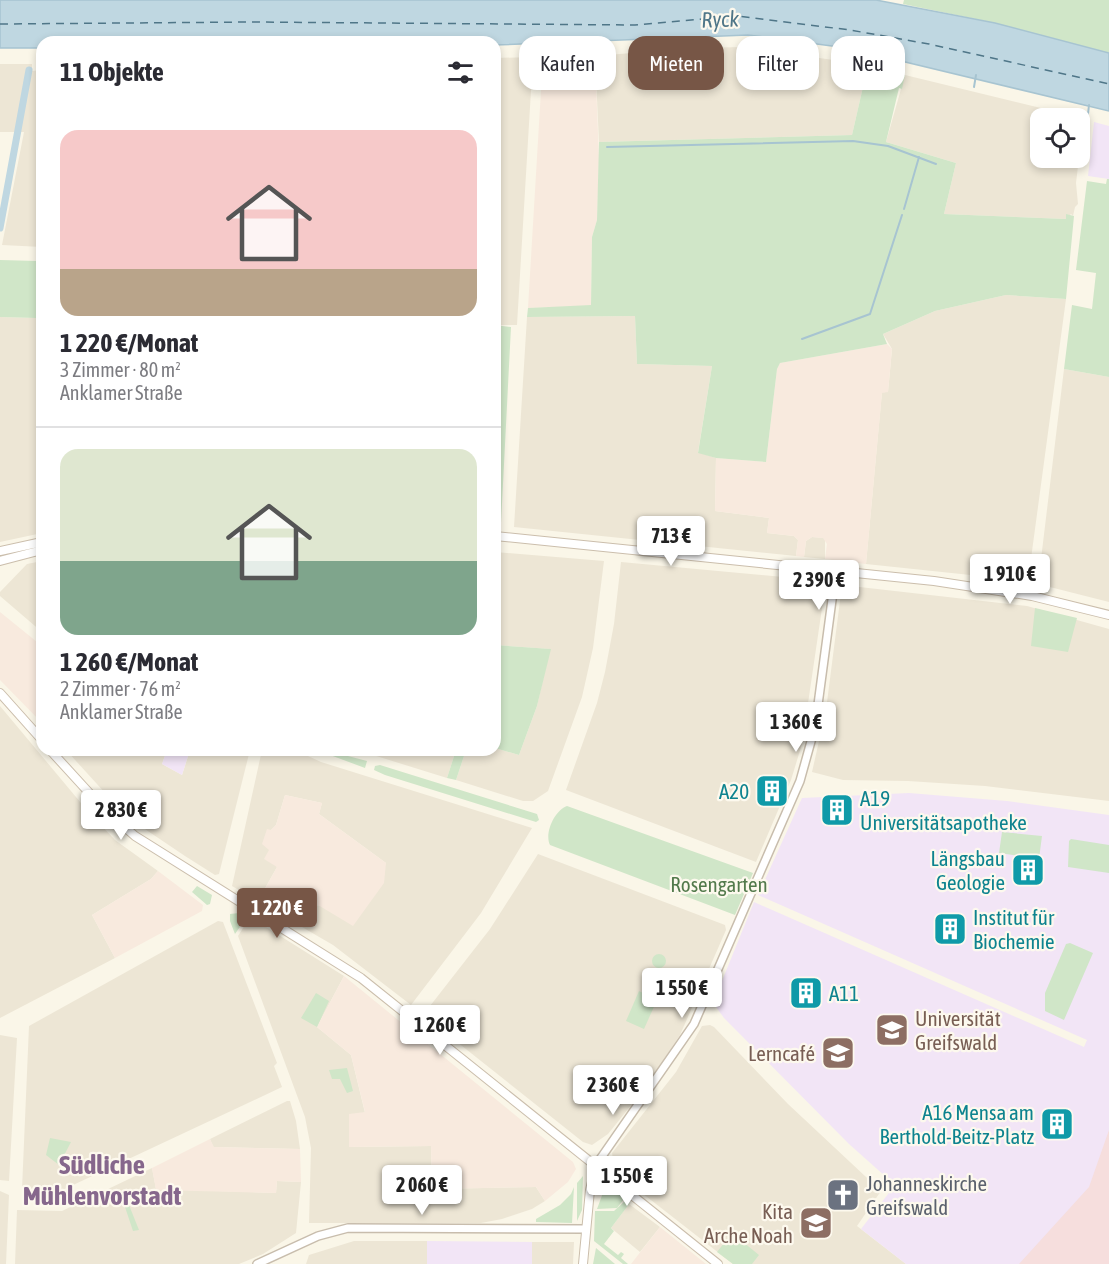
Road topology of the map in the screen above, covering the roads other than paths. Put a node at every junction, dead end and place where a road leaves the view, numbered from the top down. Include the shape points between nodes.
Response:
1 (501, 537) edge
2 (36, 543) edge
3 (0, 551) edge
4 (36, 552) edge
5 (0, 561) edge
6 (836, 570) junction
7 (1109, 615) edge
8 (0, 693) edge
9 (36, 733) edge
10 (55, 756) edge
11 (596, 1165) junction
12 (586, 1229) junction
13 (257, 1264) edge
14 (583, 1264) edge
15 (718, 1264) edge

1 - 6 main road
2 - 3 main road
4 - 5 main road
6 - 7 main road via 1032,596
6 - 11 street via 815,727 800,781 694,1024
8 - 9 main road
10 - 11 main road via 135,836 361,978
11 - 12 main road
11 - 15 main road
12 - 13 street via 348,1228 318,1236
12 - 14 main road

